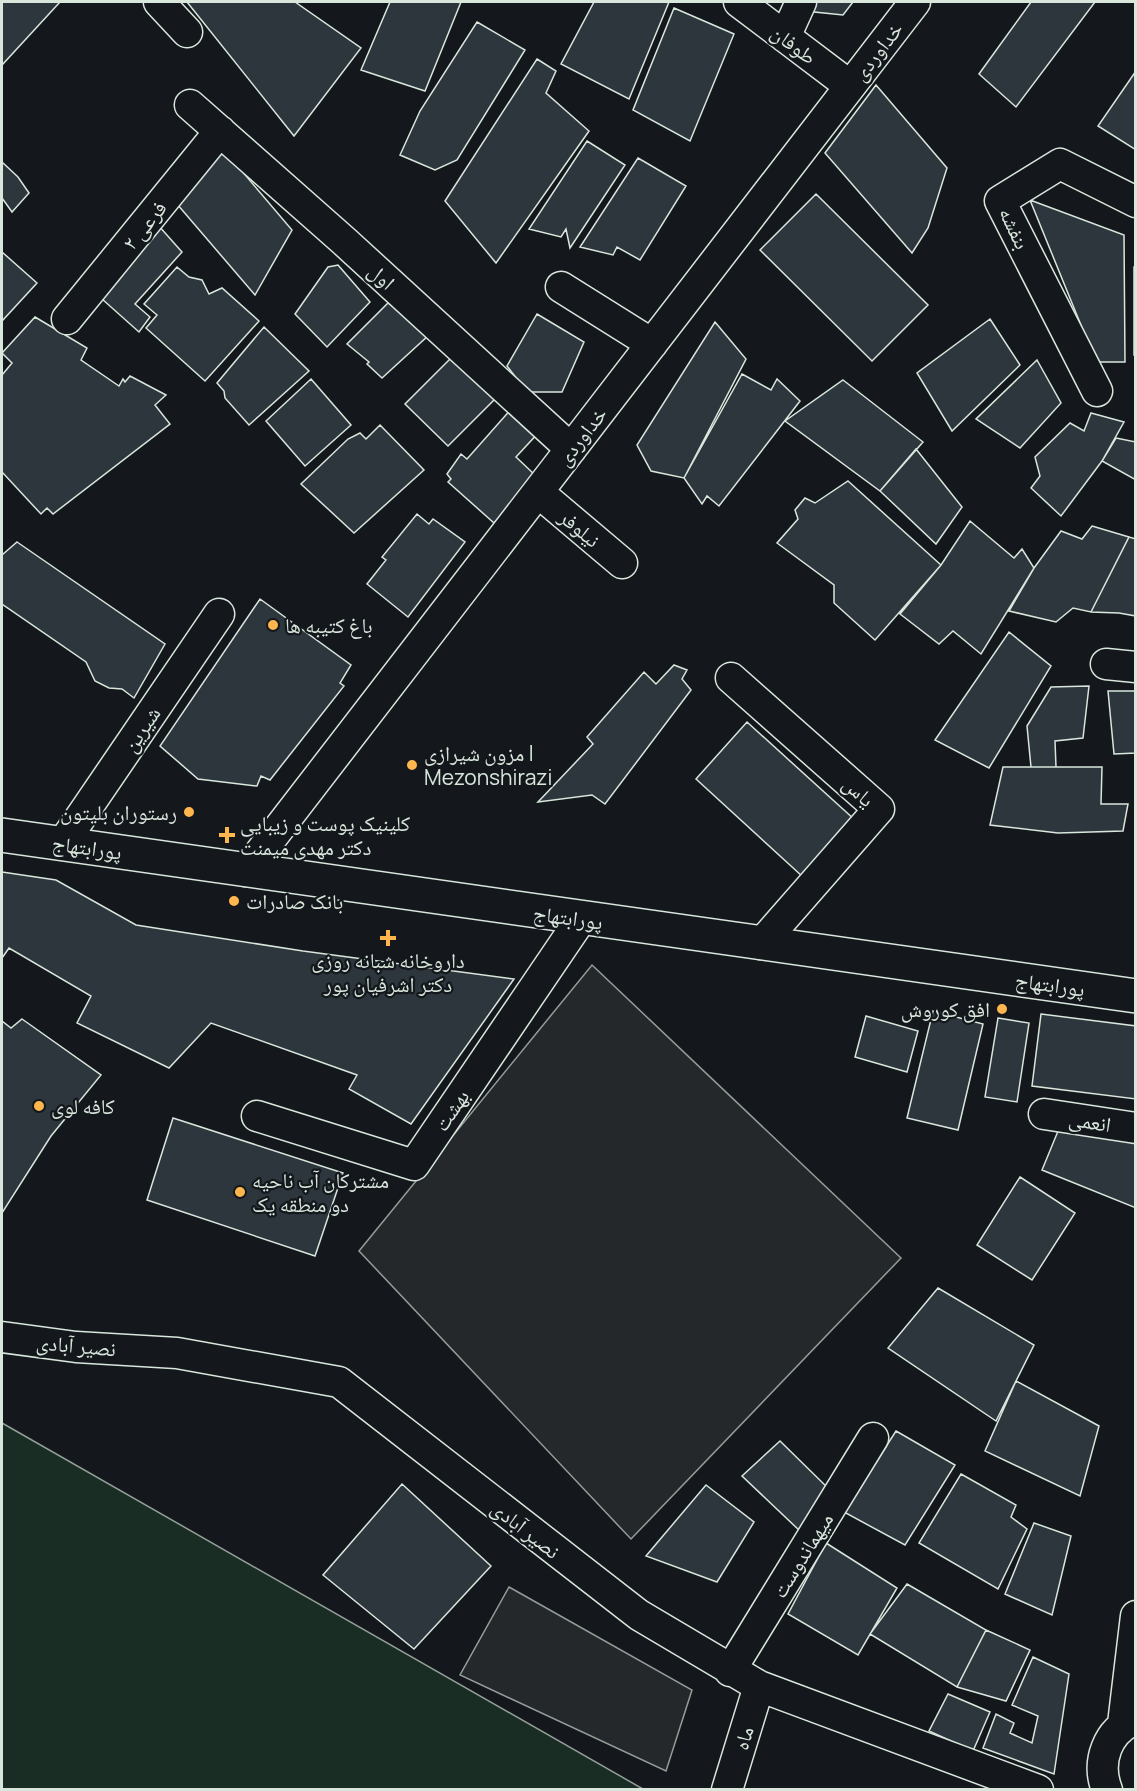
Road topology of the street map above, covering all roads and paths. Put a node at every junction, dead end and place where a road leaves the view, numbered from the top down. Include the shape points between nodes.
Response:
1 (159, 2) edge
2 (738, 2) edge
3 (801, 2) edge
4 (915, 2) edge
5 (187, 32) dead end
6 (785, 37) junction
7 (850, 86) junction
8 (190, 105) dead end
9 (220, 131) junction
10 (1136, 202) edge
11 (561, 287) dead end
12 (67, 320) dead end
13 (652, 344) junction
14 (1097, 391) dead end
15 (571, 449) junction
16 (537, 492) junction
17 (622, 563) dead end
18 (219, 614) dead end
19 (1106, 664) dead end
20 (1136, 667) edge
21 (731, 678) dead end
22 (2, 835) edge
23 (63, 843) junction
24 (246, 871) junction
25 (581, 918) junction
26 (761, 944) junction
27 (1136, 996) edge
28 (1044, 1114) dead end
29 (257, 1116) dead end
30 (1136, 1128) edge
31 (2, 1337) edge
32 (873, 1438) dead end
33 (1136, 1616) edge
34 (730, 1671) junction
35 (759, 1686) junction
36 (1129, 1722) edge
37 (727, 1790) edge
38 (1038, 1790) edge
39 (1107, 1790) edge

1 - 5 street
2 - 6 street, طوفان
3 - 6 street
4 - 7 street, خداوردی
6 - 7 street, طوفان
7 - 13 street, خداوردی
8 - 9 street, اول
9 - 12 street, فرعی ۲
9 - 15 street, اول
10 - 14 street, بنفشه via 1060,164 1000,201
11 - 13 street
13 - 15 street, خداوردی
15 - 16 street, خداوردی
16 - 17 street, نیلوفر
16 - 24 street, خداوردی
18 - 23 street, شیرین
19 - 20 street
21 - 26 street, یاس via 879,809
22 - 23 main road, پورابتهاج
23 - 24 main road, پورابتهاج
24 - 25 main road, پورابتهاج
25 - 26 main road, پورابتهاج
25 - 29 street, بهشت via 414,1165
26 - 27 main road, پورابتهاج
28 - 30 street, انعمی
31 - 34 street, نصیر آبادی via 76,1347 177,1353 339,1382 639,1615
32 - 34 street, میهماندوست
33 - 36 street
34 - 35 street, نصیر آبادی
35 - 37 street, ماه
35 - 38 street, نصیر آبادی
36 - 39 street via 1105,1748 1101,1776

